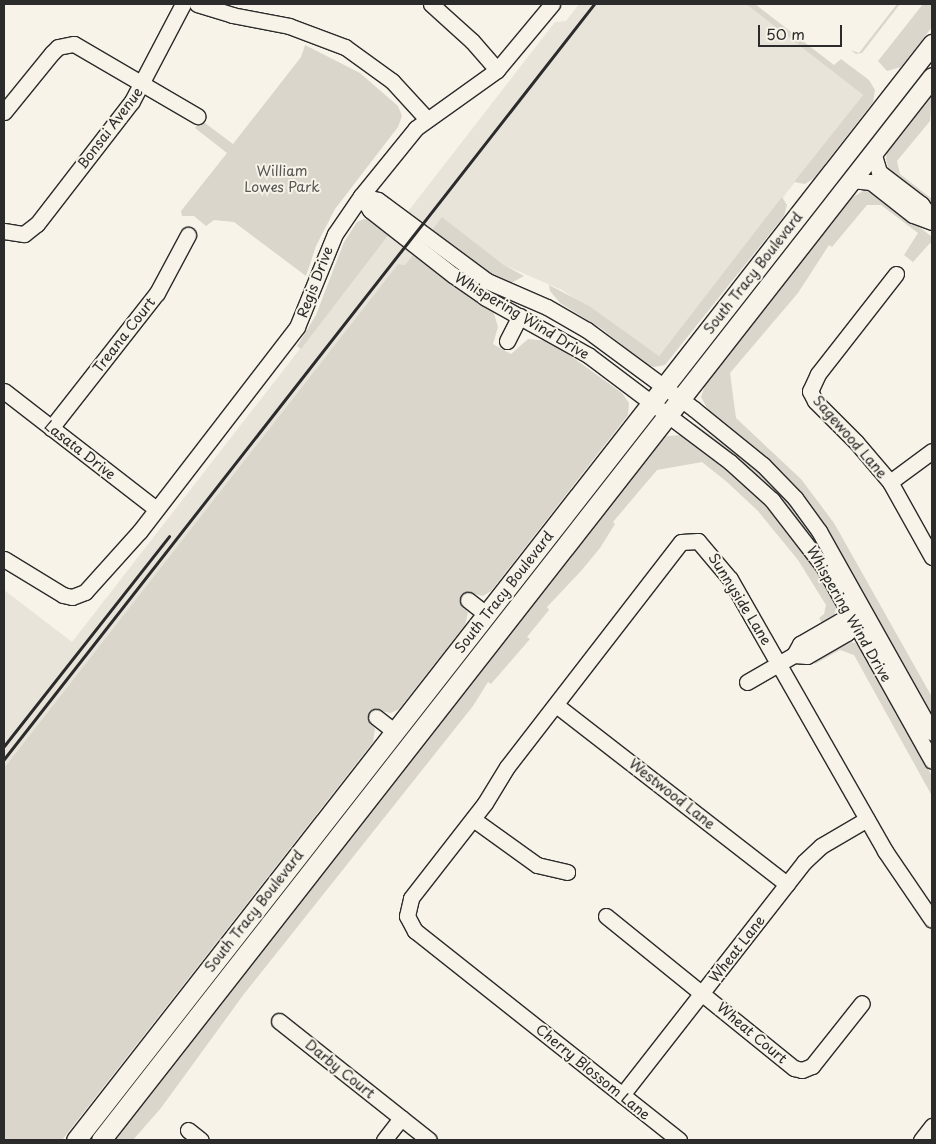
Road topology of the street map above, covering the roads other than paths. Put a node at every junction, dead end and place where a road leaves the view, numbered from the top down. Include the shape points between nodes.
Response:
1 (183, 4) edge
2 (198, 4) edge
3 (431, 4) edge
4 (552, 4) edge
5 (932, 44) edge
6 (497, 70) junction
7 (932, 77) edge
8 (143, 84) junction
9 (4, 112) edge
10 (197, 116) dead end
11 (426, 118) junction
12 (874, 152) junction
13 (851, 180) junction
14 (360, 196) junction
15 (932, 221) edge
16 (10, 233) edge
17 (188, 235) dead end
18 (896, 274) dead end
19 (520, 316) junction
20 (507, 340) dead end
21 (664, 388) junction
22 (4, 390) edge
23 (681, 399) junction
24 (651, 404) junction
25 (668, 415) junction
26 (51, 428) junction
27 (932, 451) edge
28 (890, 482) junction
29 (156, 510) junction
30 (932, 557) edge
31 (4, 559) edge
32 (468, 600) dead end
33 (486, 614) junction
34 (861, 618) junction
35 (779, 664) junction
36 (747, 682) dead end
37 (556, 705) junction
38 (376, 717) dead end
39 (395, 732) junction
40 (932, 732) edge
41 (932, 761) edge
42 (473, 819) junction
43 (867, 820) junction
44 (567, 872) dead end
45 (787, 884) junction
46 (606, 916) dead end
47 (932, 920) edge
48 (702, 993) junction
49 (862, 1002) dead end
50 (279, 1021) dead end
51 (622, 1095) junction
52 (401, 1118) junction
53 (932, 1126) edge
54 (188, 1130) dead end
55 (76, 1140) edge
56 (102, 1140) edge
57 (201, 1140) edge
58 (384, 1140) edge
59 (429, 1140) edge
60 (679, 1140) edge
61 (921, 1140) edge

1 - 8 street, Bonsai Avenue
2 - 11 street via 232,15 289,26 337,43 392,80
3 - 6 street via 472,41
4 - 6 street, Regis Drive
5 - 21 main road, South Tracy Boulevard
6 - 11 street, Regis Drive
7 - 12 main road, South Tracy Boulevard
8 - 9 street via 79,46 65,45 52,52
8 - 10 street
8 - 16 street, Bonsai Avenue via 37,224 31,230
11 - 14 street, Regis Drive
12 - 13 main road, South Tracy Boulevard
12 - 15 street via 879,172 921,204
13 - 15 street via 871,182 913,215
13 - 23 main road, South Tracy Boulevard
14 - 19 street, Whispering Wind Drive via 370,210 453,275
14 - 21 street, Whispering Wind Drive via 378,200 487,281 547,307 582,327
14 - 29 street, Regis Drive via 335,234 297,327
17 - 26 street, Treana Court via 157,293
18 - 28 street, Sagewood Lane via 818,374 810,391 815,401
19 - 20 street
19 - 24 street, Whispering Wind Drive via 577,348
21 - 23 street, Whispering Wind Drive
21 - 24 main road, South Tracy Boulevard
22 - 26 street, Lasata Drive
23 - 25 main road, South Tracy Boulevard
23 - 34 street, Whispering Wind Drive via 754,456 795,498 827,543
24 - 25 street, Whispering Wind Drive
24 - 33 main road, South Tracy Boulevard
25 - 34 street, Whispering Wind Drive via 746,475 785,514
25 - 56 main road, South Tracy Boulevard
26 - 29 street, Lasata Drive
27 - 28 street
28 - 30 street, Sagewood Lane
29 - 31 street, Regis Drive via 122,555 85,592 72,597 45,586
32 - 33 street
33 - 39 main road, South Tracy Boulevard
34 - 35 street via 840,622 816,635 800,644 794,655
34 - 40 street, Whispering Wind Drive
34 - 41 street, Whispering Wind Drive
35 - 36 street
35 - 37 street, Sunnyside Lane via 761,629 707,548 698,541 681,542
35 - 43 street, Sunnyside Lane
37 - 42 street, Sunnyside Lane via 507,767
37 - 45 street, Westwood Lane
38 - 39 street
39 - 55 main road, South Tracy Boulevard
42 - 44 street via 537,866
42 - 51 street, Cherry Blossom Lane via 412,898 407,916 415,931
43 - 45 street, Wheat Lane via 821,846
43 - 47 street, Sunnyside Lane
45 - 48 street, Wheat Lane
46 - 48 street
48 - 49 street, Wheat Court via 794,1068 802,1070 812,1066
48 - 51 street, Wheat Lane
50 - 52 street, Darby Court
51 - 60 street, Cherry Blossom Lane
52 - 58 street
52 - 59 street, Darby Court
53 - 61 street
54 - 57 street

